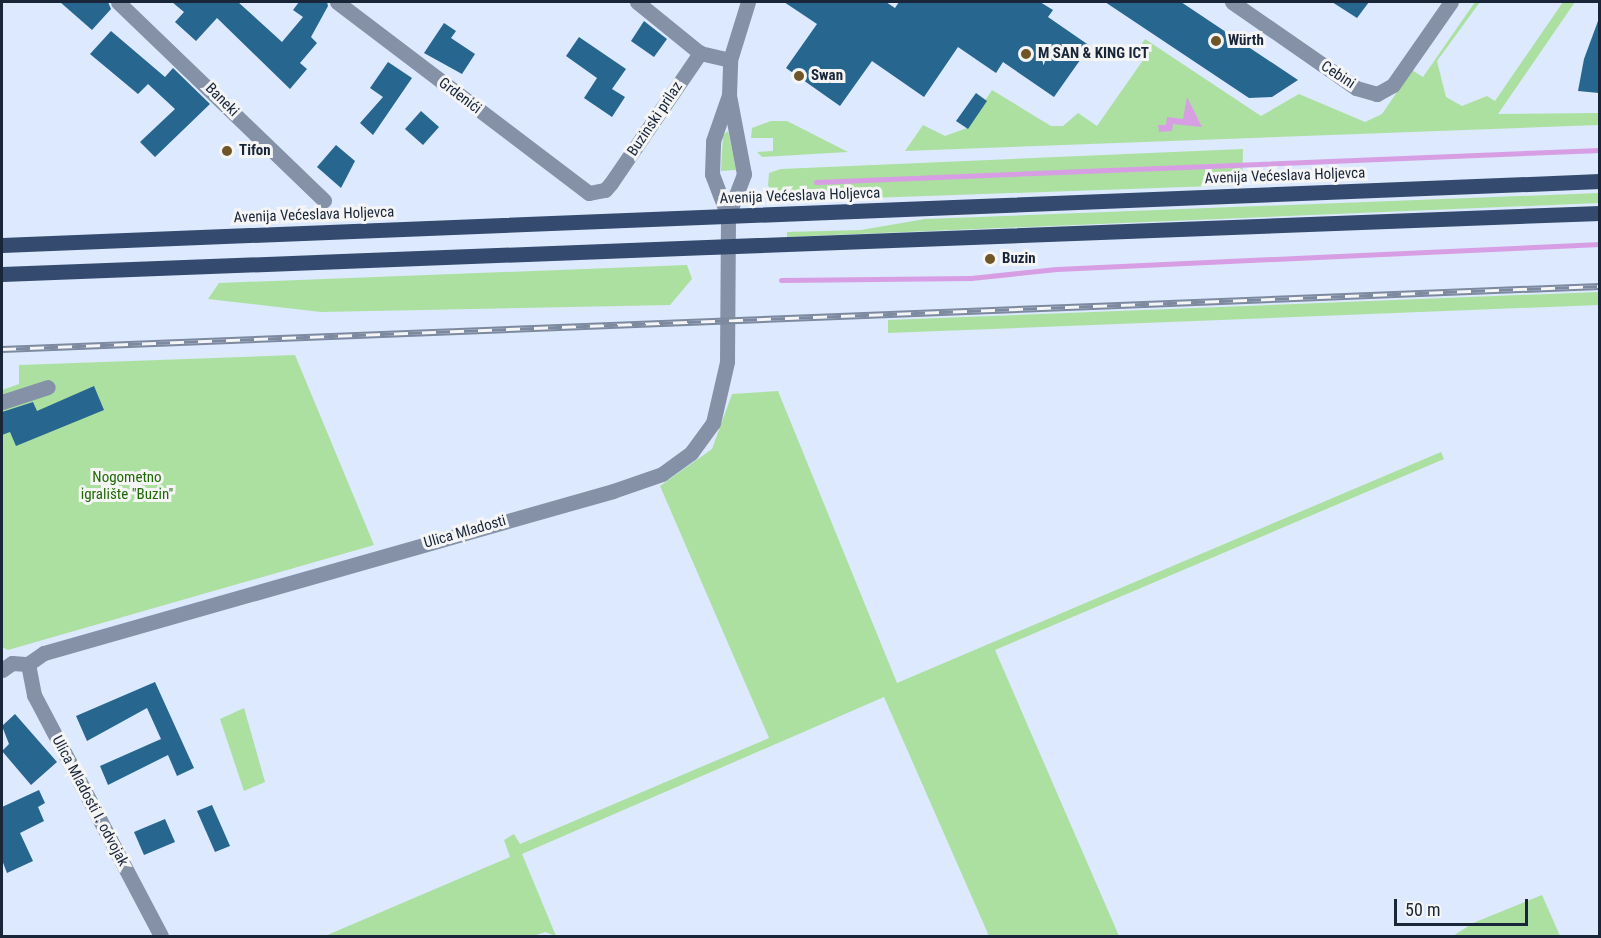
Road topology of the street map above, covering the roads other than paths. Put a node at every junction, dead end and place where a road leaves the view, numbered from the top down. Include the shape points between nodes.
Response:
1 (118, 2) edge
2 (337, 2) edge
3 (637, 2) edge
4 (748, 2) edge
5 (1232, 2) edge
6 (1451, 2) edge
7 (700, 53) junction
8 (730, 60) junction
9 (729, 95) junction
10 (1599, 181) edge
11 (583, 190) joint
12 (324, 200) dead end
13 (1599, 213) edge
14 (728, 216) junction
15 (728, 244) junction
16 (2, 245) edge
17 (2, 274) edge
18 (48, 387) dead end
19 (2, 402) edge
20 (28, 664) junction
21 (2, 670) edge
22 (160, 936) edge

1 - 12 street, Baneki
2 - 11 street, Grdenići
3 - 7 street
4 - 8 street
5 - 6 street, Cebini via 1356,88 1377,94 1393,86
7 - 8 street
7 - 11 street, Buzinski prilaz via 605,190
8 - 9 street
9 - 14 street via 744,174
9 - 14 street via 713,141 712,174
10 - 14 main road, Avenija Većeslava Holjevca
13 - 15 main road
14 - 15 street, Ulica Mladosti
14 - 16 main road, Avenija Većeslava Holjevca
15 - 17 main road
15 - 20 street, Ulica Mladosti via 728,352 717,412 700,443 662,474 44,653
18 - 19 street
20 - 21 street, Ulica Mladosti via 12,663
20 - 22 street, Ulica Mladosti I. odvojak via 34,695

